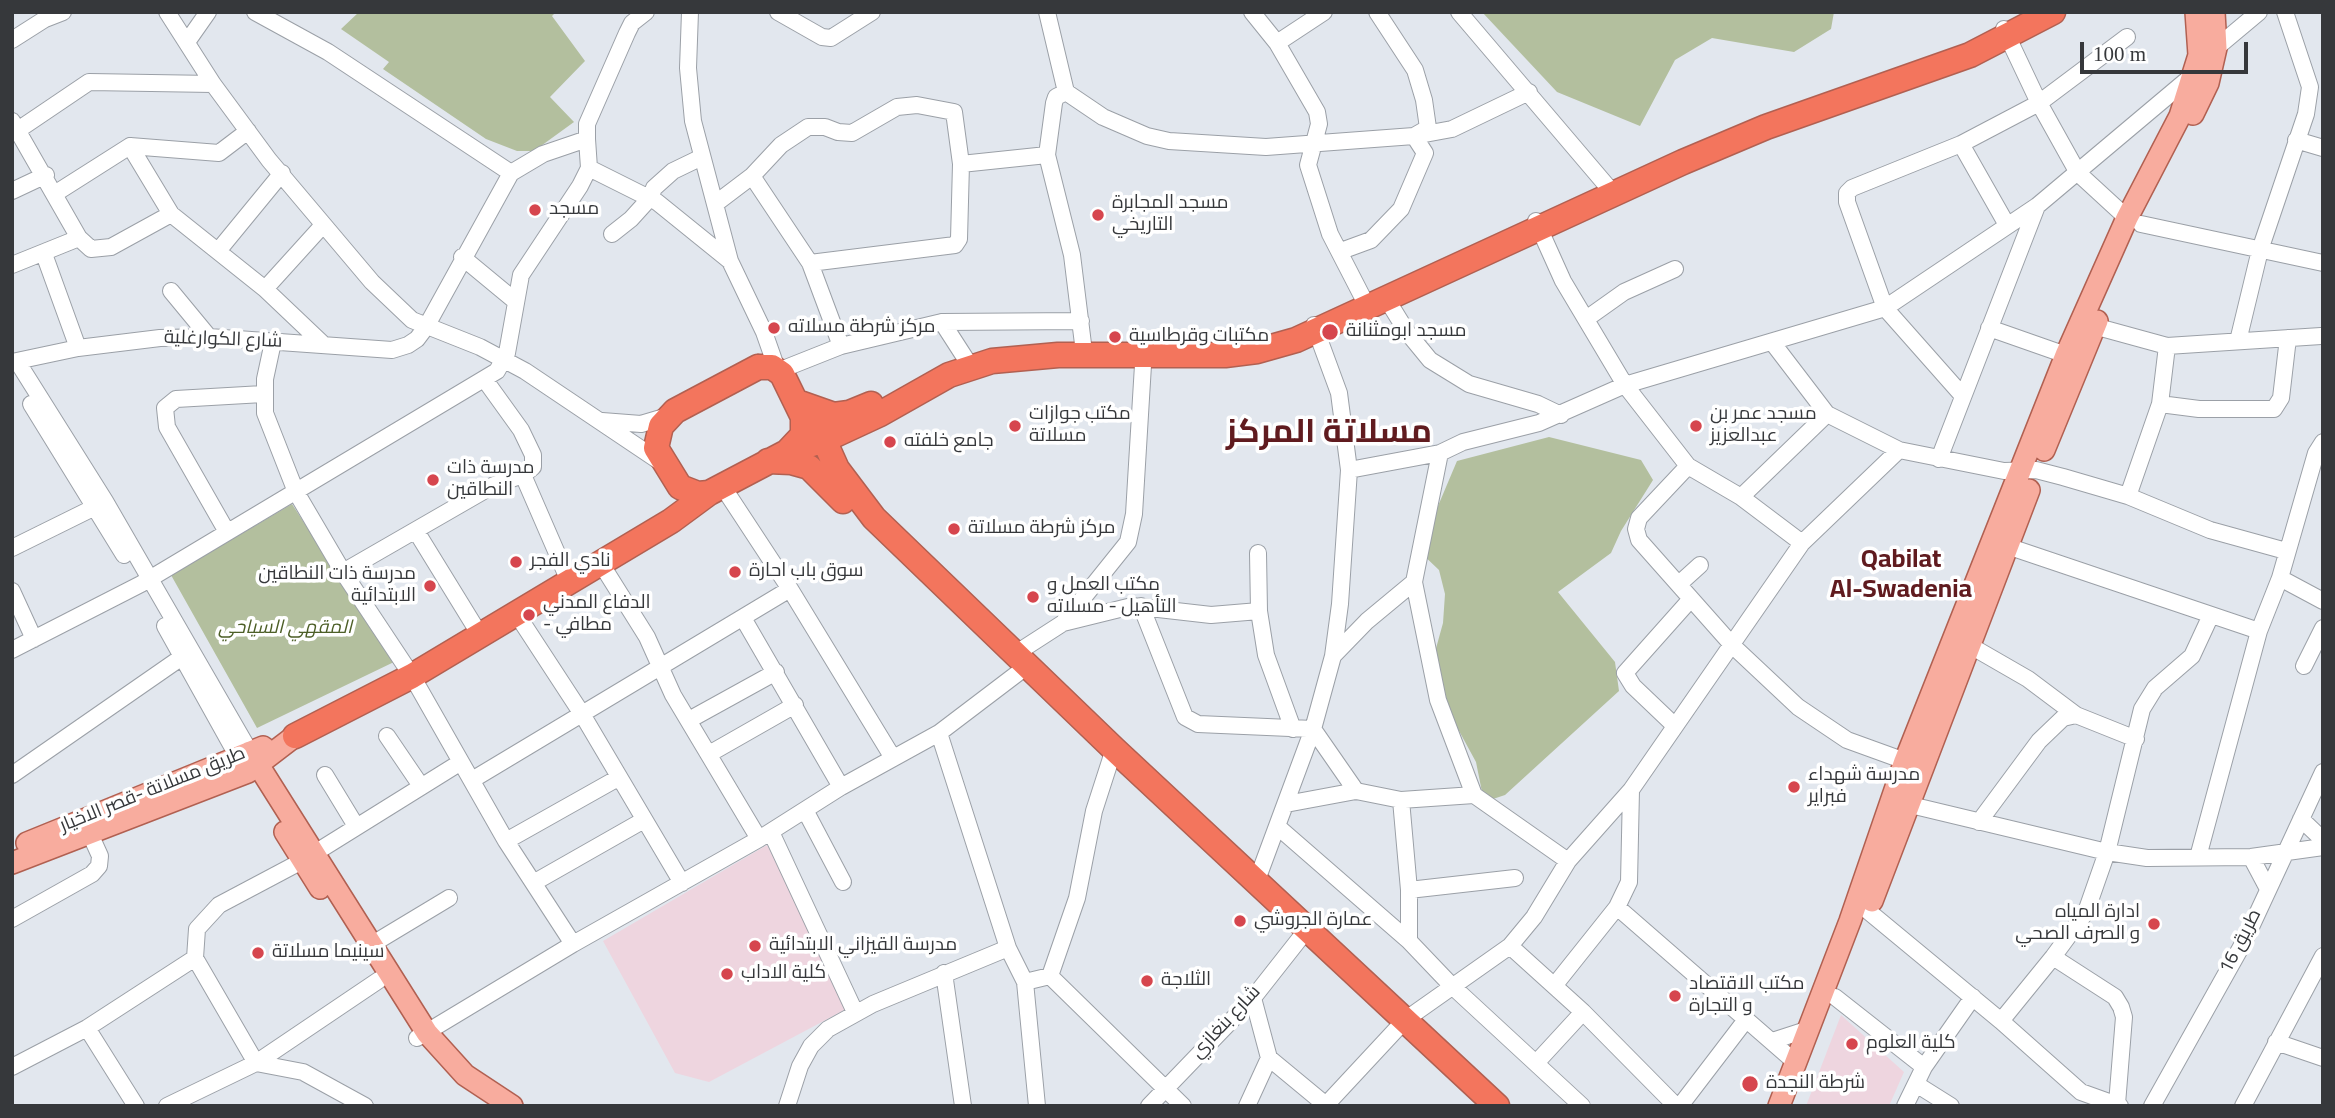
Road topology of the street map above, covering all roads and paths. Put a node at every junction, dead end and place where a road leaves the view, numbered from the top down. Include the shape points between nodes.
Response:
1 (167, 12) edge
2 (208, 12) edge
3 (255, 12) edge
4 (646, 12) edge
5 (690, 12) edge
6 (778, 12) edge
7 (872, 12) edge
8 (1047, 12) edge
9 (1252, 12) edge
10 (1324, 12) edge
11 (1377, 12) edge
12 (1459, 12) edge
13 (2029, 12) edge
14 (2053, 12) edge
15 (2196, 12) edge
16 (2214, 12) edge
17 (2259, 12) edge
18 (2285, 12) edge
19 (58, 13) edge
20 (2006, 32) junction
21 (2127, 37) dead end
22 (12, 40) edge
23 (187, 43) junction
24 (1277, 43) junction
25 (2216, 48) junction
26 (2195, 73) junction
27 (213, 84) junction
28 (1066, 92) junction
29 (1529, 92) junction
30 (2039, 103) junction
31 (15, 125) edge
32 (248, 131) junction
33 (1414, 136) junction
34 (587, 139) junction
35 (2296, 140) junction
36 (1961, 144) junction
37 (130, 146) junction
38 (1312, 146) junction
39 (2323, 148) edge
40 (1047, 155) junction
41 (702, 157) junction
42 (961, 164) junction
43 (589, 168) junction
44 (282, 173) junction
45 (511, 173) junction
46 (2078, 173) junction
47 (46, 175) junction
48 (752, 176) junction
49 (1609, 188) junction
50 (12, 191) edge
51 (56, 193) junction
52 (650, 198) junction
53 (715, 204) junction
54 (2037, 206) junction
55 (171, 214) junction
56 (2134, 221) junction
57 (1537, 223) junction
58 (323, 225) junction
59 (2007, 225) junction
60 (612, 234) dead end
61 (79, 238) junction
62 (2260, 250) junction
63 (218, 251) junction
64 (1341, 251) junction
65 (44, 254) junction
66 (462, 257) junction
67 (730, 261) junction
68 (810, 263) junction
69 (2323, 263) edge
70 (12, 265) edge
71 (1675, 269) dead end
72 (265, 289) junction
73 (171, 291) dead end
74 (1375, 298) junction
75 (514, 300) junction
76 (1885, 309) junction
77 (1586, 319) junction
78 (942, 321) junction
79 (426, 327) junction
80 (1315, 327) junction
81 (2094, 327) junction
82 (1989, 328) junction
83 (1082, 332) junction
84 (2321, 336) edge
85 (209, 337) junction
86 (2288, 338) junction
87 (2238, 341) junction
88 (273, 342) junction
89 (1772, 342) junction
90 (324, 345) junction
91 (841, 346) junction
92 (2167, 346) junction
93 (78, 348) junction
94 (1151, 350) junction
95 (2066, 355) junction
96 (505, 360) junction
97 (967, 362) junction
98 (14, 365) edge
99 (778, 370) junction
100 (485, 380) junction
101 (1625, 385) junction
102 (263, 394) junction
103 (1962, 396) junction
104 (2160, 404) junction
105 (800, 409) junction
106 (1828, 414) junction
107 (1561, 415) junction
108 (668, 416) junction
109 (599, 421) junction
110 (824, 440) junction
111 (2323, 442) edge
112 (1899, 450) junction
113 (1440, 453) junction
114 (778, 457) junction
115 (1939, 460) junction
116 (663, 464) junction
117 (1688, 466) junction
118 (1349, 470) junction
119 (2029, 470) junction
120 (523, 475) junction
121 (680, 487) junction
122 (716, 490) junction
123 (296, 492) junction
124 (1741, 496) junction
125 (2128, 496) junction
126 (94, 507) junction
127 (671, 522) junction
128 (416, 531) junction
129 (227, 532) junction
130 (1802, 543) junction
131 (2007, 546) junction
132 (12, 548) edge
133 (2287, 551) junction
134 (1258, 553) dead end
135 (600, 562) junction
136 (1700, 565) dead end
137 (343, 572) junction
138 (2280, 578) junction
139 (145, 581) junction
140 (569, 582) junction
141 (1414, 582) junction
142 (1679, 584) junction
143 (790, 589) junction
144 (12, 591) edge
145 (1690, 600) junction
146 (952, 601) junction
147 (2323, 601) edge
148 (1141, 606) junction
149 (1259, 611) junction
150 (516, 612) junction
151 (2211, 615) junction
152 (743, 618) junction
153 (1063, 624) junction
154 (2259, 631) junction
155 (480, 635) junction
156 (2321, 635) edge
157 (34, 639) junction
158 (1969, 645) junction
159 (1733, 646) junction
160 (12, 650) edge
161 (1333, 656) junction
162 (182, 657) junction
163 (1017, 663) junction
164 (659, 666) junction
165 (2304, 666) dead end
166 (776, 672) junction
167 (412, 676) junction
168 (795, 705) junction
169 (582, 714) junction
170 (2076, 716) junction
171 (689, 720) junction
172 (1675, 726) junction
173 (1293, 729) junction
174 (1313, 729) junction
175 (939, 733) junction
176 (295, 736) joint
177 (387, 736) dead end
178 (2136, 739) junction
179 (709, 754) junction
180 (1112, 754) junction
181 (893, 758) junction
182 (1905, 761) junction
183 (249, 762) junction
184 (461, 762) junction
185 (2323, 772) edge
186 (12, 775) edge
187 (325, 775) dead end
188 (618, 778) junction
189 (472, 780) junction
190 (421, 786) junction
191 (841, 787) junction
192 (1631, 790) junction
193 (1356, 791) junction
194 (1474, 795) junction
195 (1401, 800) junction
196 (1900, 803) junction
197 (1286, 804) junction
198 (805, 810) junction
199 (2301, 819) junction
200 (644, 820) junction
201 (1979, 822) junction
202 (356, 825) junction
203 (87, 826) junction
204 (1278, 827) junction
205 (765, 835) junction
206 (2323, 840) edge
207 (506, 841) junction
208 (2323, 847) edge
209 (12, 849) edge
210 (2286, 850) junction
211 (2107, 852) junction
212 (308, 857) junction
213 (2198, 857) junction
214 (2251, 857) junction
215 (1568, 861) junction
216 (12, 863) edge
217 (1515, 878) dead end
218 (1257, 880) junction
219 (535, 882) junction
220 (843, 882) dead end
221 (682, 883) junction
222 (2268, 889) junction
223 (1409, 890) junction
224 (449, 898) dead end
225 (1617, 907) junction
226 (1868, 911) junction
227 (12, 919) edge
228 (1301, 937) junction
229 (1409, 941) junction
230 (573, 944) junction
231 (1510, 946) junction
232 (366, 948) junction
233 (1008, 948) junction
234 (2053, 957) junction
235 (195, 958) junction
236 (2321, 963) edge
237 (944, 973) junction
238 (1050, 976) junction
239 (379, 980) junction
240 (1026, 982) junction
241 (1451, 985) junction
242 (1554, 986) junction
243 (1835, 997) junction
244 (1973, 997) junction
245 (1253, 998) junction
246 (855, 1012) junction
247 (1583, 1012) junction
248 (1745, 1021) junction
249 (2001, 1021) junction
250 (1401, 1023) junction
251 (86, 1028) junction
252 (1809, 1029) junction
253 (422, 1035) junction
254 (1772, 1041) junction
255 (2276, 1042) junction
256 (1269, 1058) junction
257 (2323, 1058) edge
258 (1537, 1062) junction
259 (1796, 1062) junction
260 (256, 1063) junction
261 (12, 1067) edge
262 (1923, 1067) junction
263 (1916, 1084) junction
264 (1167, 1087) junction
265 (2077, 1099) edge
266 (1326, 1105) edge
267 (2118, 1105) edge
268 (136, 1106) edge
269 (167, 1106) edge
270 (365, 1106) edge
271 (489, 1106) edge
272 (512, 1106) edge
273 (787, 1106) edge
274 (963, 1106) edge
275 (1037, 1106) edge
276 (1149, 1106) edge
277 (1183, 1106) edge
278 (1247, 1106) edge
279 (1483, 1106) edge
280 (1497, 1106) edge
281 (1582, 1106) edge
282 (1678, 1106) edge
283 (1779, 1106) edge
284 (1793, 1106) edge
285 (1905, 1106) edge
286 (1951, 1106) edge
287 (2152, 1106) edge
288 (2243, 1106) edge

1 - 23 street
2 - 23 street
3 - 45 street via 328,52
4 - 34 street via 627,33 587,124
5 - 41 street via 688,68
6 - 7 street via 831,38
8 - 28 street
9 - 24 street
10 - 24 street
11 - 33 street via 1410,60 1424,100 1428,128
12 - 29 street
13 - 20 highway
14 - 20 highway
15 - 26 main road via 2200,38
16 - 25 main road
17 - 25 street
18 - 35 street via 2310,87
19 - 22 street
20 - 30 street
20 - 49 highway via 1913,78 1766,127
21 - 30 street
23 - 27 street
24 - 38 street via 1317,112 1319,124
25 - 56 main road via 2208,83
26 - 46 street
26 - 56 main road
27 - 31 street via 89,82
27 - 32 street
28 - 38 street via 1095,113 1147,136 1266,147
28 - 40 street via 1054,103
29 - 33 street via 1452,129
29 - 49 street
30 - 36 street
30 - 46 street
31 - 47 street
32 - 37 street via 219,153
32 - 44 street
33 - 38 street
33 - 64 street via 1425,153 1402,209 1371,240
34 - 43 street
34 - 45 street via 543,154
35 - 39 street
35 - 62 street
36 - 59 street
36 - 76 street via 1847,194
37 - 51 street
37 - 55 street
38 - 64 street via 1308,165 1330,234
40 - 42 street
40 - 83 street via 1072,255
41 - 52 street via 679,165 654,188
41 - 53 street
42 - 48 street via 954,113 917,105 897,107 852,133 808,127 781,145
42 - 68 street via 959,239 955,245
43 - 52 street
43 - 75 street via 526,263
44 - 58 street
44 - 63 street
45 - 66 street
46 - 54 street
46 - 56 street
47 - 50 street
47 - 51 street
48 - 53 street
48 - 68 street
49 - 57 highway
51 - 61 street
52 - 60 street
52 - 67 street
53 - 67 street
54 - 59 street
54 - 82 street
55 - 61 street via 104,249 91,249
55 - 63 street
56 - 62 street
56 - 81 main road
56 - 95 main road
57 - 74 highway
57 - 77 street
58 - 72 street
58 - 79 street via 372,282 412,320
59 - 76 street
61 - 65 street
62 - 69 street
62 - 87 street
63 - 72 street
64 - 74 street
65 - 70 street
65 - 93 street
66 - 75 street
66 - 79 street
67 - 99 street
68 - 91 street
71 - 77 street via 1624,292
72 - 90 street
73 - 85 street
74 - 80 highway
74 - 107 street via 1430,360 1469,384
75 - 96 street
76 - 89 street
76 - 103 street
77 - 101 street
78 - 83 street
78 - 91 street
78 - 97 street
79 - 90 street, شارع الكوارغلية via 417,339 399,349
79 - 96 street
80 - 94 highway via 1257,351 1225,355
80 - 118 street via 1339,394
81 - 92 street
81 - 119 main road
82 - 95 street
82 - 103 street
83 - 94 highway
83 - 97 highway via 1002,348
84 - 86 street
85 - 88 street, شارع الكوارغلية
85 - 93 street, شارع الكوارغلية
86 - 87 street
86 - 104 street via 2281,398 2274,409
87 - 92 street
88 - 90 street, شارع الكوارغلية
88 - 102 street
89 - 101 street
89 - 106 street
91 - 99 street
92 - 104 street
93 - 98 street, شارع الكوارغلية
94 - 97 highway
94 - 153 street via 1143,365 1134,514 1128,542
95 - 119 main road
96 - 100 street
96 - 109 street
97 - 105 highway via 849,414
97 - 110 highway
98 - 126 street
98 - 139 street via 105,501
99 - 105 highway
99 - 108 highway via 758,367 741,374
100 - 120 street via 533,454 533,467
100 - 123 street
101 - 107 street
101 - 117 street
102 - 123 street via 271,433
102 - 129 street via 176,399 165,408 167,426
103 - 115 street
104 - 125 street
105 - 110 highway
105 - 114 highway via 803,435
106 - 112 street
106 - 124 street
107 - 113 street via 1463,442
108 - 109 street via 641,424
108 - 116 highway via 656,438
109 - 116 street
110 - 114 highway
110 - 146 highway via 837,469 874,518
111 - 133 street
112 - 115 street
112 - 130 street
113 - 118 street
113 - 141 street
114 - 122 highway
114 - 146 highway via 817,472 872,533
115 - 119 street via 2004,471
116 - 121 highway
117 - 124 street
117 - 142 street via 1639,518 1636,529 1639,540
118 - 161 street
119 - 125 street
119 - 131 main road
119 - 182 main road
120 - 128 street via 494,485
120 - 140 street
121 - 122 highway via 698,494
121 - 127 highway
122 - 127 highway
122 - 143 street
123 - 129 street
123 - 137 street
124 - 130 street
125 - 133 street via 2210,530
126 - 132 street
126 - 139 street
127 - 135 highway
128 - 137 street
128 - 155 street
129 - 139 street
130 - 159 street
131 - 151 street
131 - 158 main road
133 - 138 street
134 - 149 street
135 - 140 highway
135 - 164 street
136 - 142 street
137 - 167 street
138 - 147 street
138 - 154 street
139 - 157 street
139 - 162 street
139 - 183 street
140 - 150 highway
141 - 161 street
141 - 194 street via 1438,700
142 - 145 street
143 - 152 street
143 - 181 street
144 - 157 street
145 - 159 street
145 - 172 street via 1625,673
146 - 163 highway
148 - 149 street via 1211,615
148 - 153 street via 1107,610
148 - 173 street via 1185,717 1198,724
149 - 173 street via 1266,656
150 - 155 highway
150 - 169 street
151 - 154 street
151 - 178 street via 2192,656 2148,697
152 - 164 street
152 - 166 street
153 - 163 street
154 - 213 street
155 - 167 highway
156 - 165 street
157 - 160 street
158 - 170 street via 2028,679
158 - 196 main road
159 - 172 street
159 - 182 street via 1798,707 1847,740
161 - 174 street
162 - 183 street
162 - 186 street
163 - 175 street
163 - 180 highway
164 - 169 street
164 - 171 street
166 - 168 street
166 - 171 street
167 - 176 highway
167 - 184 street
168 - 179 street
168 - 191 street
169 - 188 street
169 - 189 street
170 - 178 street
170 - 201 street via 2063,718 2050,729
171 - 179 street
172 - 192 street
173 - 174 street
174 - 193 street
174 - 197 street
175 - 181 street
175 - 233 street
176 - 183 main road, طريق مسلاتة -قصر الاخيار
177 - 190 street
178 - 211 street
179 - 205 street
180 - 218 highway
180 - 228 highway
180 - 238 street via 1094,811 1077,898
181 - 191 street
182 - 196 main road
183 - 203 main road, طريق مسلاتة -قصر الاخيار
183 - 212 main road
184 - 189 street
184 - 190 street
185 - 199 street, طريق 16
187 - 202 street
188 - 200 street
188 - 207 street
189 - 207 street
190 - 202 street
191 - 198 street
192 - 215 street
192 - 225 street via 1631,873
193 - 195 street
193 - 197 street
194 - 195 street
194 - 215 street
195 - 223 street
196 - 201 street
196 - 226 main road
196 - 252 main road
197 - 204 street
198 - 205 street
198 - 220 street
199 - 206 street
199 - 210 street, طريق 16
200 - 219 street
200 - 221 street
201 - 211 street
202 - 212 street
203 - 209 main road, طريق مسلاتة -قصر الاخيار
203 - 216 main road
203 - 227 street via 100,856 99,866
204 - 218 street
204 - 229 street
205 - 221 street
205 - 246 street
207 - 219 street
208 - 210 street
210 - 214 street
210 - 222 street, طريق 16
211 - 213 street via 2147,858
211 - 234 street via 2086,912
212 - 232 main road
212 - 235 street via 219,905 198,929
213 - 214 street
214 - 222 street
215 - 231 street
217 - 223 street
218 - 250 highway
219 - 230 street
221 - 230 street
222 - 287 street, طريق 16 via 2245,940
223 - 229 street
224 - 232 street
225 - 242 street
225 - 248 street
226 - 243 main road
226 - 244 street
228 - 245 street, شارع بنغازي
228 - 250 highway
229 - 241 street
230 - 253 street
231 - 241 street
231 - 242 street
232 - 239 main road
232 - 253 main road
233 - 237 street
233 - 240 street
234 - 249 street
234 - 267 street via 2115,997 2121,1007
235 - 251 street
235 - 260 street
236 - 255 street
237 - 246 street
237 - 274 street
238 - 240 street
238 - 264 street
239 - 253 main road
239 - 260 street
240 - 275 street
241 - 250 street
241 - 258 street
242 - 247 street
243 - 262 street
243 - 284 main road
244 - 249 street
244 - 262 street
245 - 256 street
245 - 264 street, شارع بنغازي
246 - 273 street via 811,1046
247 - 258 street
247 - 282 street
248 - 254 street
248 - 282 street
249 - 265 street
250 - 266 street
250 - 279 highway
250 - 280 highway
251 - 261 street
251 - 268 street
252 - 254 street
252 - 259 main road
253 - 271 main road via 458,1083
253 - 272 main road via 465,1075
254 - 259 street
255 - 257 street
255 - 288 street
256 - 266 street
256 - 278 street
258 - 281 street
259 - 283 main road
260 - 269 street
260 - 270 street via 303,1072
262 - 263 street
263 - 285 street
263 - 286 street
264 - 276 street, شارع بنغازي
264 - 277 street
265 - 267 street

